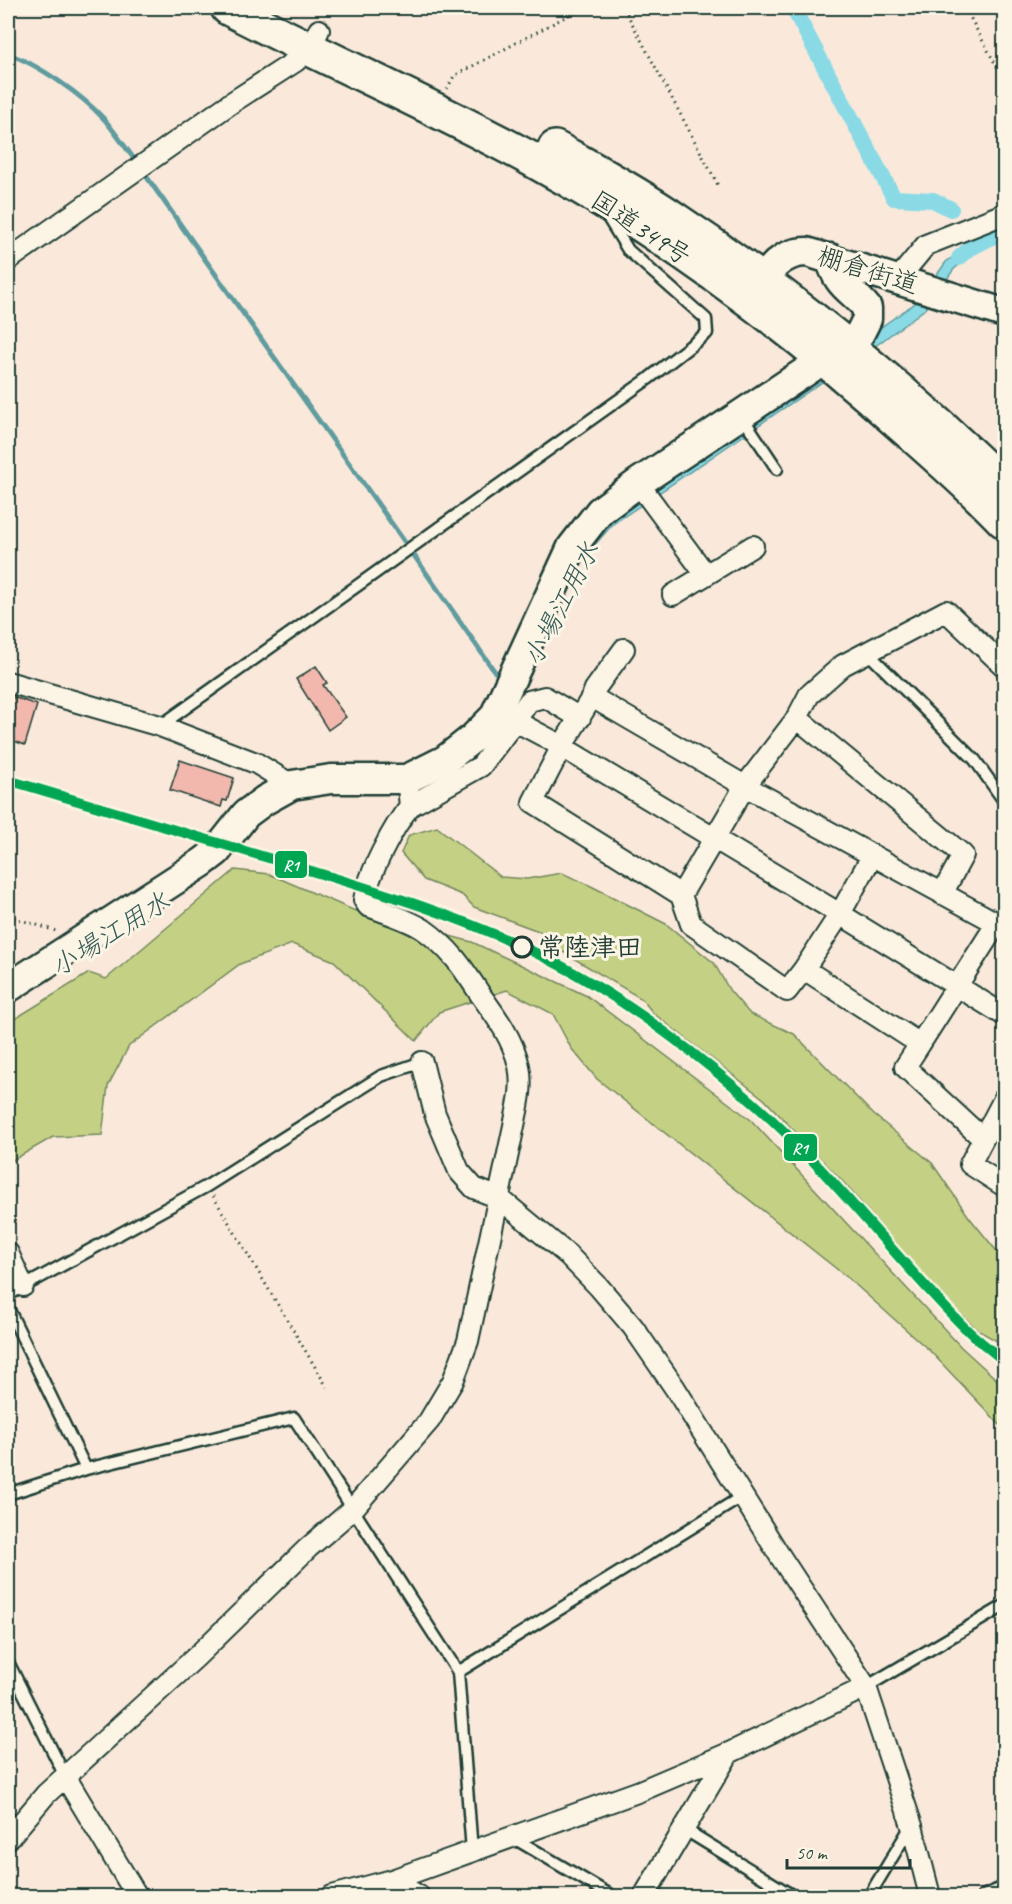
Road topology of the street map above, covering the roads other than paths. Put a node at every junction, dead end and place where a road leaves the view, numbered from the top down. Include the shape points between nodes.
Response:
1 (228, 8) edge
2 (274, 8) edge
3 (315, 39) junction
4 (595, 197) junction
5 (1005, 214) edge
6 (830, 258) junction
7 (8, 261) edge
8 (897, 279) junction
9 (757, 290) junction
10 (1005, 313) edge
11 (860, 333) dead end
12 (811, 368) dead end
13 (746, 423) junction
14 (777, 469) dead end
15 (1005, 486) edge
16 (644, 492) junction
17 (1005, 521) edge
18 (753, 546) dead end
19 (705, 575) junction
20 (673, 595) dead end
21 (624, 650) dead end
22 (867, 652) junction
23 (1005, 666) edge
24 (8, 682) edge
25 (592, 697) junction
26 (580, 718) junction
27 (797, 718) junction
28 (515, 721) junction
29 (160, 726) junction
30 (562, 746) junction
31 (292, 785) junction
32 (745, 786) junction
33 (409, 792) junction
34 (1005, 801) edge
35 (714, 839) junction
36 (872, 856) junction
37 (942, 894) junction
38 (681, 895) junction
39 (840, 914) junction
40 (1001, 925) edge
41 (804, 969) junction
42 (957, 987) junction
43 (8, 988) edge
44 (1005, 1016) edge
45 (920, 1044) junction
46 (422, 1062) joint
47 (1004, 1100) edge
48 (982, 1138) junction
49 (1005, 1186) edge
50 (499, 1198) junction
51 (8, 1253) edge
52 (15, 1290) edge
53 (8, 1308) edge
54 (86, 1469) junction
55 (8, 1494) edge
56 (743, 1496) junction
57 (352, 1510) junction
58 (1005, 1606) edge
59 (8, 1662) edge
60 (458, 1672) junction
61 (866, 1687) junction
62 (729, 1753) junction
63 (66, 1778) junction
64 (912, 1826) junction
65 (684, 1829) junction
66 (512, 1837) junction
67 (8, 1839) edge
68 (472, 1851) junction
69 (1005, 1887) edge
70 (387, 1888) edge
71 (136, 1896) edge
72 (332, 1896) edge
73 (419, 1896) edge
74 (612, 1896) edge
75 (644, 1896) edge
76 (793, 1896) edge
77 (869, 1896) edge
78 (930, 1896) edge
79 (982, 1896) edge

1 - 3 highway, 国道349号
2 - 3 highway, 国道349号
3 - 4 highway, 国道349号
3 - 7 street via 296,61
3 - 9 highway, 国道349号 via 447,90 620,184 675,218
4 - 9 highway, 国道349号
4 - 29 lane via 628,250 706,319 706,333 648,379
5 - 8 street via 926,245
6 - 8 street, 棚倉街道
6 - 9 street, 棚倉街道 via 794,252 782,258
6 - 11 street via 841,284 867,308
8 - 10 street, 棚倉街道
9 - 15 highway, 国道349号 via 828,331 925,411
9 - 17 highway, 国道349号
12 - 13 street
13 - 14 lane
13 - 16 street
16 - 19 street
16 - 33 street via 600,510 572,546 494,717
18 - 19 street
19 - 20 street
21 - 25 street
22 - 23 street via 946,611
22 - 27 street via 825,679 809,695
22 - 34 lane via 975,760
24 - 29 street
25 - 26 street
25 - 32 street
26 - 28 street via 545,697 529,701
26 - 30 street
27 - 32 street
27 - 37 street via 963,855
28 - 30 street
28 - 33 street via 482,766
29 - 31 street via 256,764
30 - 35 street
30 - 38 street via 533,802
31 - 33 street via 331,779
31 - 43 street via 246,814 216,852 203,862
32 - 35 street
32 - 36 street
33 - 50 street via 401,818 366,887 364,900 368,906 420,928 448,950 493,1011 513,1047 521,1091
35 - 38 street
35 - 39 street
36 - 37 street
36 - 39 street
37 - 40 street
38 - 41 street via 691,924 787,991
39 - 41 street
39 - 42 street
40 - 42 street
41 - 45 street
42 - 44 street
42 - 45 street
45 - 48 street via 905,1067
46 - 50 street via 435,1114 459,1171 474,1188
46 - 52 lane via 381,1076 207,1186
47 - 48 street
48 - 49 street via 970,1164
50 - 56 street via 568,1256 626,1318
50 - 57 street via 468,1341 453,1381 429,1421
51 - 52 street
53 - 54 lane
54 - 55 lane
54 - 57 lane via 294,1418
56 - 60 lane
56 - 61 street
57 - 60 lane
57 - 63 street
58 - 61 lane
59 - 63 lane
60 - 68 lane
61 - 62 street
61 - 64 street
62 - 65 street
62 - 66 street via 640,1791
63 - 67 street via 46,1794
63 - 71 street
64 - 77 lane
64 - 78 street
65 - 75 street
65 - 76 lane
66 - 68 street
66 - 74 lane
68 - 70 street
69 - 79 lane
70 - 72 street
70 - 73 street

